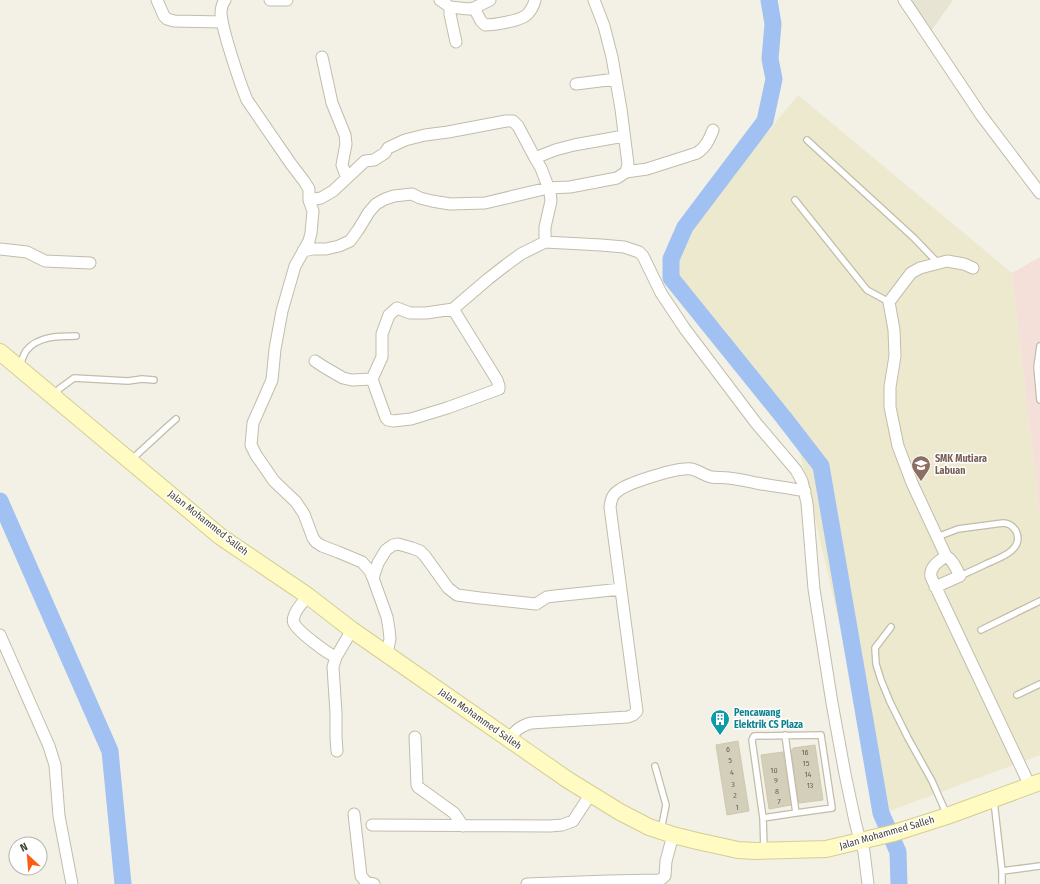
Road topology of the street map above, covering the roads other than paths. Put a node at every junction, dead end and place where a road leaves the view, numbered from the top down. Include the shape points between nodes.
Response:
1 (157, 0) edge
2 (225, 0) edge
3 (270, 0) edge
4 (287, 0) edge
5 (440, 0) edge
6 (490, 0) edge
7 (535, 0) edge
8 (594, 0) edge
9 (904, 0) edge
10 (450, 7) junction
11 (474, 8) junction
12 (222, 22) junction
13 (456, 42) dead end
14 (322, 57) dead end
15 (616, 79) junction
16 (576, 84) dead end
17 (713, 130) dead end
18 (624, 136) junction
19 (807, 140) dead end
20 (535, 158) junction
21 (626, 172) junction
22 (347, 178) junction
23 (548, 188) junction
24 (1040, 193) edge
25 (309, 200) junction
26 (795, 200) dead end
27 (545, 242) junction
28 (0, 249) edge
29 (303, 251) junction
30 (90, 263) dead end
31 (938, 263) junction
32 (973, 268) dead end
33 (888, 302) junction
34 (453, 309) junction
35 (76, 336) dead end
36 (1040, 346) edge
37 (0, 352) edge
38 (315, 361) dead end
39 (19, 368) junction
40 (372, 379) junction
41 (154, 380) dead end
42 (55, 398) junction
43 (1040, 400) edge
44 (176, 419) dead end
45 (130, 460) junction
46 (805, 491) junction
47 (937, 537) junction
48 (946, 556) junction
49 (960, 576) junction
50 (373, 578) junction
51 (935, 587) junction
52 (621, 589) junction
53 (308, 596) junction
54 (1040, 601) edge
55 (891, 627) dead end
56 (352, 630) junction
57 (981, 630) dead end
58 (0, 635) edge
59 (387, 654) junction
60 (336, 657) junction
61 (1040, 684) edge
62 (1017, 695) dead end
63 (785, 735) junction
64 (415, 738) dead end
65 (508, 739) junction
66 (337, 751) dead end
67 (654, 766) dead end
68 (1035, 784) edge
69 (590, 794) junction
70 (994, 799) junction
71 (796, 813) junction
72 (354, 814) dead end
73 (947, 816) junction
74 (763, 818) junction
75 (372, 825) dead end
76 (463, 826) junction
77 (667, 832) junction
78 (869, 839) junction
79 (764, 851) junction
80 (1040, 866) edge
81 (1002, 871) junction
82 (72, 884) edge
83 (374, 884) edge
84 (527, 884) edge
85 (868, 884) edge
86 (1002, 884) edge

1 - 12 street via 167,19
2 - 12 street via 221,13
3 - 4 street
5 - 10 street
6 - 11 street
7 - 11 street via 526,16 489,25 481,21
8 - 15 street via 604,26
9 - 24 street via 981,115
10 - 11 street
10 - 13 street
12 - 25 street via 247,100 309,189
14 - 22 street via 332,103 345,135 342,165
15 - 16 street
15 - 18 street
17 - 21 street via 707,143 698,153 647,169
18 - 20 street via 574,145
18 - 21 street via 628,164
19 - 31 lane
20 - 22 street via 518,126 513,121 506,120 405,140 388,148 374,160 365,161
20 - 23 street
21 - 23 street via 617,178
22 - 25 street via 320,198
23 - 27 street via 551,201 545,227
23 - 29 street via 485,203 450,204 412,194 385,198 376,204 350,241 326,249
25 - 29 street via 313,211 311,233
26 - 33 lane via 867,290
27 - 34 street via 521,254
27 - 46 street via 602,244 639,252 661,293 686,329 756,423 796,470
28 - 30 street via 27,252 45,261
29 - 50 street via 295,266 282,311 272,380 253,423 252,445 274,481 296,502 304,514 316,542 362,562
31 - 32 street via 956,262
31 - 33 street via 911,273
33 - 47 street via 894,330 895,356 890,387 891,413 902,459
34 - 40 street via 426,313 397,308 393,311 382,334 382,357
34 - 40 street via 497,380 499,389 447,408 393,422 386,418
35 - 39 lane via 48,338 32,345
36 - 43 lane
37 - 39 main road, Jalan Mohammed Salleh
38 - 40 street via 343,378
39 - 42 main road, Jalan Mohammed Salleh
41 - 42 lane via 74,378 59,389
42 - 45 main road, Jalan Mohammed Salleh
44 - 45 lane
45 - 53 main road, Jalan Mohammed Salleh via 222,537
46 - 52 street via 706,476 690,469 657,475 618,490 610,501 610,507
46 - 78 street via 814,589 845,774 858,833
47 - 48 street
47 - 49 lane via 958,530 1003,523 1008,523 1015,530 1017,542 1007,554
48 - 49 street via 953,562
48 - 51 street via 931,570
49 - 51 street
50 - 52 street via 386,550 398,544 425,556 448,588 458,595 536,604 547,597
50 - 59 street via 387,617 390,639
51 - 68 street
52 - 65 street via 637,711 634,715 531,723 516,730
53 - 56 main road, Jalan Mohammed Salleh
53 - 60 street via 296,612 294,623 320,647
54 - 57 lane
55 - 73 lane via 875,648 876,664 890,702
56 - 59 main road, Jalan Mohammed Salleh
56 - 60 street
58 - 82 street via 49,746
59 - 65 main road, Jalan Mohammed Salleh
60 - 66 street via 333,667
61 - 62 lane
63 - 71 lane
63 - 71 lane via 821,735 831,800 832,808
63 - 74 lane via 754,736 752,740
64 - 76 street via 416,786 454,812
65 - 69 main road, Jalan Mohammed Salleh
67 - 77 lane via 666,805
68 - 70 main road, Jalan Mohammed Salleh
69 - 76 street via 573,821 562,825
69 - 77 main road, Jalan Mohammed Salleh via 620,812
70 - 73 main road, Jalan Mohammed Salleh
70 - 81 lane
71 - 74 lane
72 - 83 street via 361,876 366,882
73 - 78 main road, Jalan Mohammed Salleh
74 - 79 lane
75 - 76 street
77 - 79 main road, Jalan Mohammed Salleh via 697,842 738,850
77 - 84 street via 665,876 660,880
78 - 79 main road, Jalan Mohammed Salleh via 826,849
78 - 85 street
80 - 81 lane
81 - 86 lane

